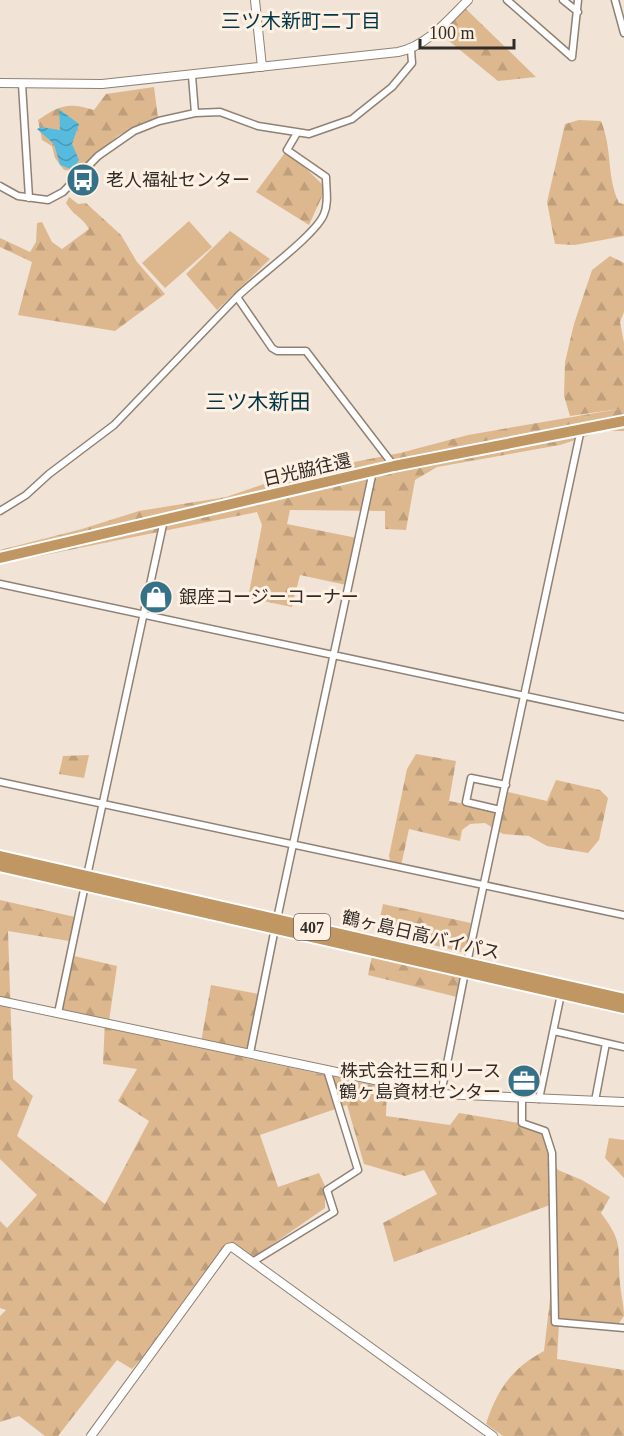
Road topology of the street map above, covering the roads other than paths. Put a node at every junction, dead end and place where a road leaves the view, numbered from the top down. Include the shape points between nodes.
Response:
1 (255, 0) edge
2 (468, 0) edge
3 (507, 0) edge
4 (563, 0) edge
5 (578, 0) edge
6 (616, 2) edge
7 (624, 2) edge
8 (578, 12) junction
9 (624, 33) edge
10 (411, 50) junction
11 (262, 67) junction
12 (192, 76) junction
13 (0, 83) edge
14 (22, 84) junction
15 (195, 113) junction
16 (297, 133) junction
17 (0, 186) edge
18 (29, 198) junction
19 (237, 297) junction
20 (624, 421) edge
21 (581, 429) junction
22 (394, 466) junction
23 (372, 471) junction
24 (0, 511) edge
25 (164, 520) junction
26 (0, 558) edge
27 (0, 585) edge
28 (144, 615) junction
29 (334, 656) junction
30 (524, 696) junction
31 (624, 717) edge
32 (0, 782) edge
33 (506, 785) junction
34 (104, 803) junction
35 (500, 810) junction
36 (293, 844) junction
37 (0, 856) edge
38 (0, 866) edge
39 (86, 880) junction
40 (485, 885) junction
41 (624, 915) edge
42 (276, 924) junction
43 (466, 967) junction
44 (561, 994) junction
45 (624, 999) edge
46 (0, 1001) edge
47 (624, 1008) edge
48 (58, 1014) junction
49 (554, 1031) junction
50 (606, 1043) junction
51 (624, 1047) edge
52 (250, 1053) junction
53 (327, 1070) junction
54 (441, 1094) junction
55 (522, 1098) junction
56 (539, 1099) junction
57 (595, 1101) junction
58 (624, 1102) edge
59 (254, 1261) junction
60 (624, 1328) edge
61 (91, 1436) edge
62 (493, 1436) edge

1 - 11 street
2 - 10 street
3 - 8 street via 572,57
4 - 8 street
5 - 8 street
6 - 7 street
6 - 9 street
10 - 11 street
10 - 16 street via 412,63 402,76 352,119 309,134
11 - 12 street
12 - 14 street via 102,84
12 - 15 street
13 - 14 street
14 - 18 street
15 - 16 street via 220,112 258,126
15 - 18 street via 134,131 98,156 57,196 48,200
16 - 19 street via 287,150 326,177 324,216 314,230
17 - 18 street via 8,193
19 - 22 street via 272,348 306,351
19 - 24 street via 114,425
20 - 21 highway, 日光脇往還
21 - 22 highway, 日光脇往還
21 - 30 street
22 - 23 highway, 日光脇往還
23 - 25 highway, 日光脇往還
23 - 29 street
25 - 26 highway, 日光脇往還
25 - 28 street
27 - 28 street
28 - 29 street
28 - 34 street
29 - 30 street
29 - 36 street
30 - 31 street
30 - 33 street
32 - 34 street
33 - 35 street
33 - 35 street via 471,778 466,802
34 - 36 street
34 - 39 street
35 - 40 street
36 - 40 street
36 - 42 street
37 - 39 highway, 鶴ヶ島日高バイパス / 407
38 - 39 highway, 鶴ヶ島日高バイパス / 407
39 - 42 highway, 鶴ヶ島日高バイパス / 407
39 - 48 street
40 - 41 street
40 - 43 street
42 - 43 highway, 鶴ヶ島日高バイパス / 407
42 - 52 street
43 - 44 highway, 鶴ヶ島日高バイパス / 407
43 - 45 highway, 鶴ヶ島日高バイパス / 407
43 - 54 street
44 - 47 highway, 鶴ヶ島日高バイパス / 407
44 - 49 street
46 - 48 street
48 - 52 street
49 - 50 street
49 - 56 street
50 - 51 street
50 - 57 street
52 - 53 street
53 - 54 street
53 - 59 street via 358,1170 327,1190 334,1212
54 - 55 street
55 - 56 street
55 - 60 street via 522,1123 545,1131 552,1153 555,1322
56 - 57 street
57 - 58 street
59 - 61 street via 235,1248 228,1248
59 - 62 street

